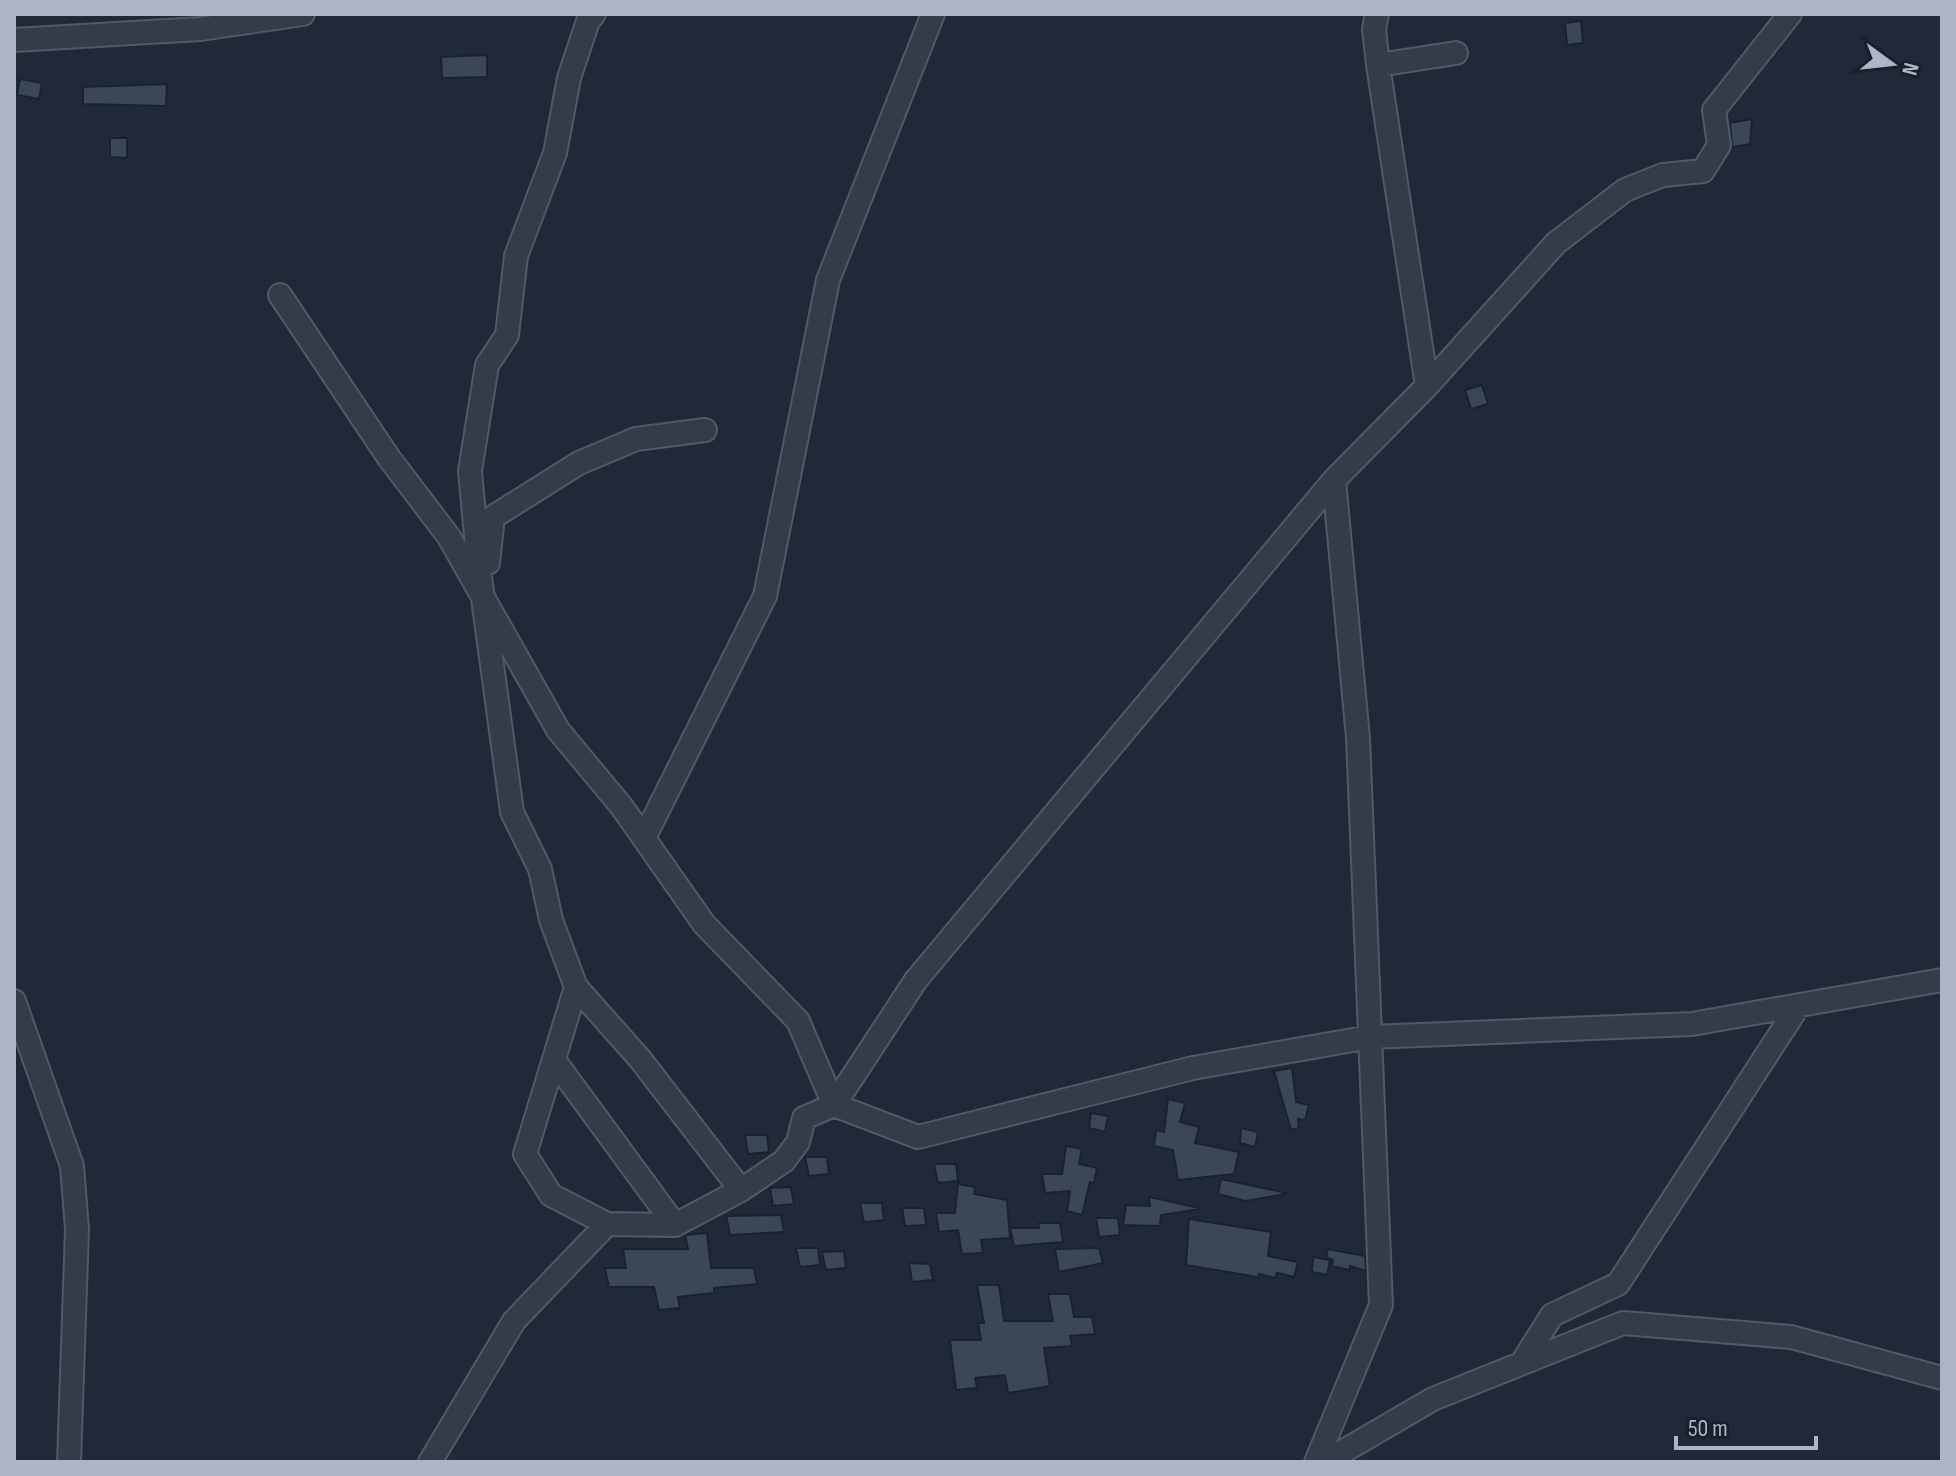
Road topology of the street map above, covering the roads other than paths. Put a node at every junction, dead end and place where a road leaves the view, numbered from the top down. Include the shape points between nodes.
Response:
1 (303, 14) edge
2 (594, 14) edge
3 (933, 14) edge
4 (1377, 14) edge
5 (1790, 14) edge
6 (14, 40) edge
7 (1456, 53) dead end
8 (1378, 65) junction
9 (280, 295) dead end
10 (1427, 386) junction
11 (705, 430) dead end
12 (1334, 480) junction
13 (484, 600) junction
14 (644, 838) junction
15 (1942, 980) edge
16 (576, 987) junction
17 (14, 1001) edge
18 (1799, 1005) junction
19 (1370, 1037) junction
20 (554, 1060) junction
21 (834, 1105) junction
22 (741, 1190) junction
23 (607, 1224) junction
24 (675, 1225) junction
25 (1522, 1363) junction
26 (1942, 1378) edge
27 (1368, 1438) junction
28 (69, 1462) edge
29 (430, 1462) edge
30 (1316, 1462) edge
31 (1325, 1462) edge
32 (1343, 1462) edge

1 - 6 street via 200,29
2 - 13 street via 569,78 555,153 516,256 507,335 487,365 470,471
3 - 14 street via 828,280 765,596
4 - 8 street
5 - 10 street via 1714,110 1719,145 1703,171 1663,175 1625,190 1556,243
7 - 8 street
8 - 10 street
9 - 13 street via 449,537
10 - 12 street
11 - 13 street via 636,439 579,463 493,517
12 - 19 street via 1358,738
12 - 21 street via 916,980
13 - 14 street via 558,730
13 - 16 street via 512,812 540,869 551,920
14 - 21 street via 704,924 798,1021
15 - 18 street
16 - 20 street
16 - 22 street via 640,1059
17 - 28 street via 72,1166 77,1229
18 - 19 street via 1692,1024
18 - 25 street via 1618,1284 1552,1315
19 - 21 street via 1193,1068 918,1137
19 - 30 street via 1381,1305
20 - 23 street via 525,1154 551,1195
20 - 24 street
21 - 22 street via 804,1118 798,1142 784,1161
22 - 24 street
23 - 24 street
23 - 29 street via 514,1321
25 - 26 street via 1623,1323 1791,1337
25 - 27 street via 1433,1399
27 - 31 street
27 - 32 street

